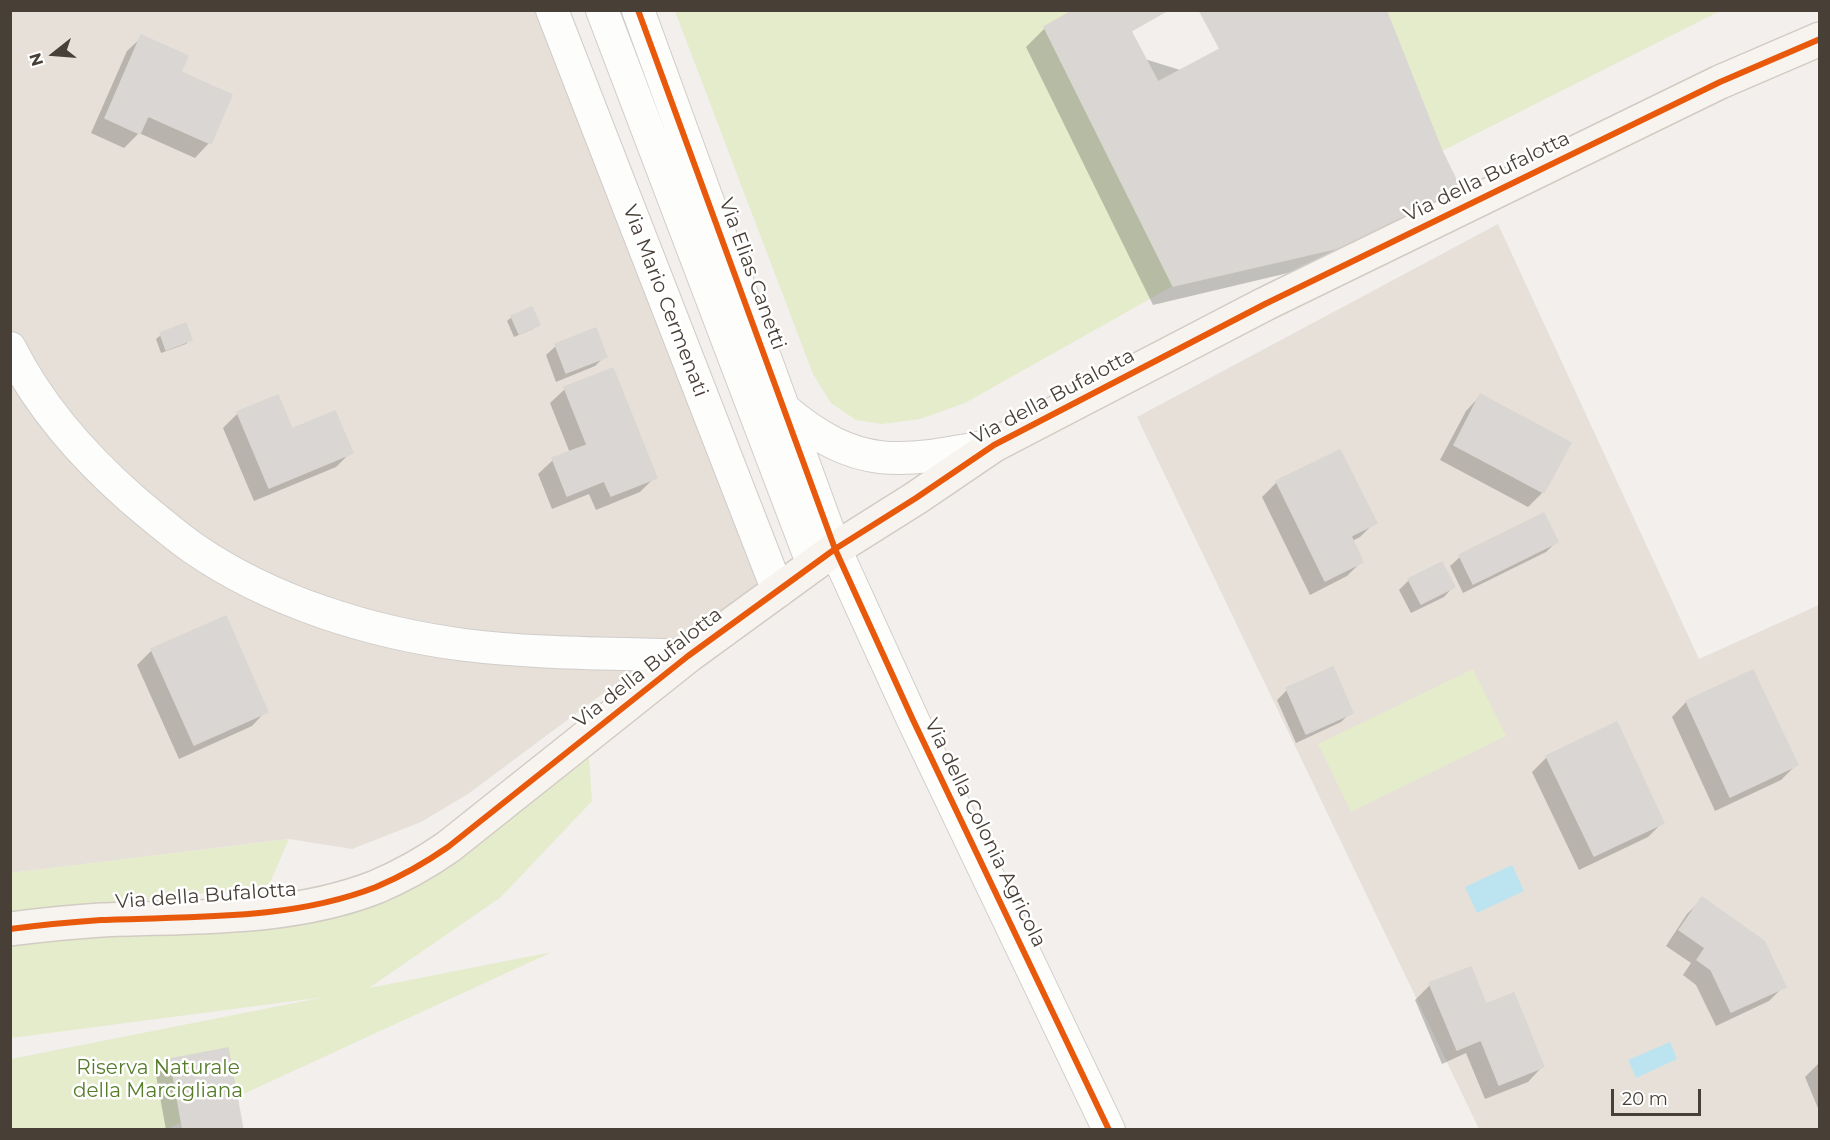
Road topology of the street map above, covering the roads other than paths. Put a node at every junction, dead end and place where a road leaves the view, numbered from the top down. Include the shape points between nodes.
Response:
1 (552, 10) edge
2 (602, 10) edge
3 (638, 10) edge
4 (1820, 39) edge
5 (660, 69) junction
6 (629, 82) junction
7 (10, 348) edge
8 (19, 382) edge
9 (784, 409) junction
10 (994, 445) junction
11 (824, 557) junction
12 (778, 591) junction
13 (688, 656) junction
14 (10, 929) edge
15 (1109, 1130) edge

1 - 12 street, Via Mario Cermenati
2 - 6 street
3 - 5 street, Via Elias Canetti
4 - 10 street, Via della Bufalotta via 1720,82 1265,304
5 - 6 street
5 - 9 street, Via Elias Canetti
6 - 11 street
7 - 8 street
8 - 13 street via 98,467 194,549 322,612 465,645
9 - 10 street via 835,445 878,458 905,459
9 - 11 street, Via Elias Canetti
10 - 11 street, Via della Bufalotta
11 - 12 street, Via della Bufalotta
11 - 15 street, Via della Colonia Agricola via 913,720
12 - 13 street, Via della Bufalotta
13 - 14 street, Via della Bufalotta via 448,847 374,888 326,902 267,912

